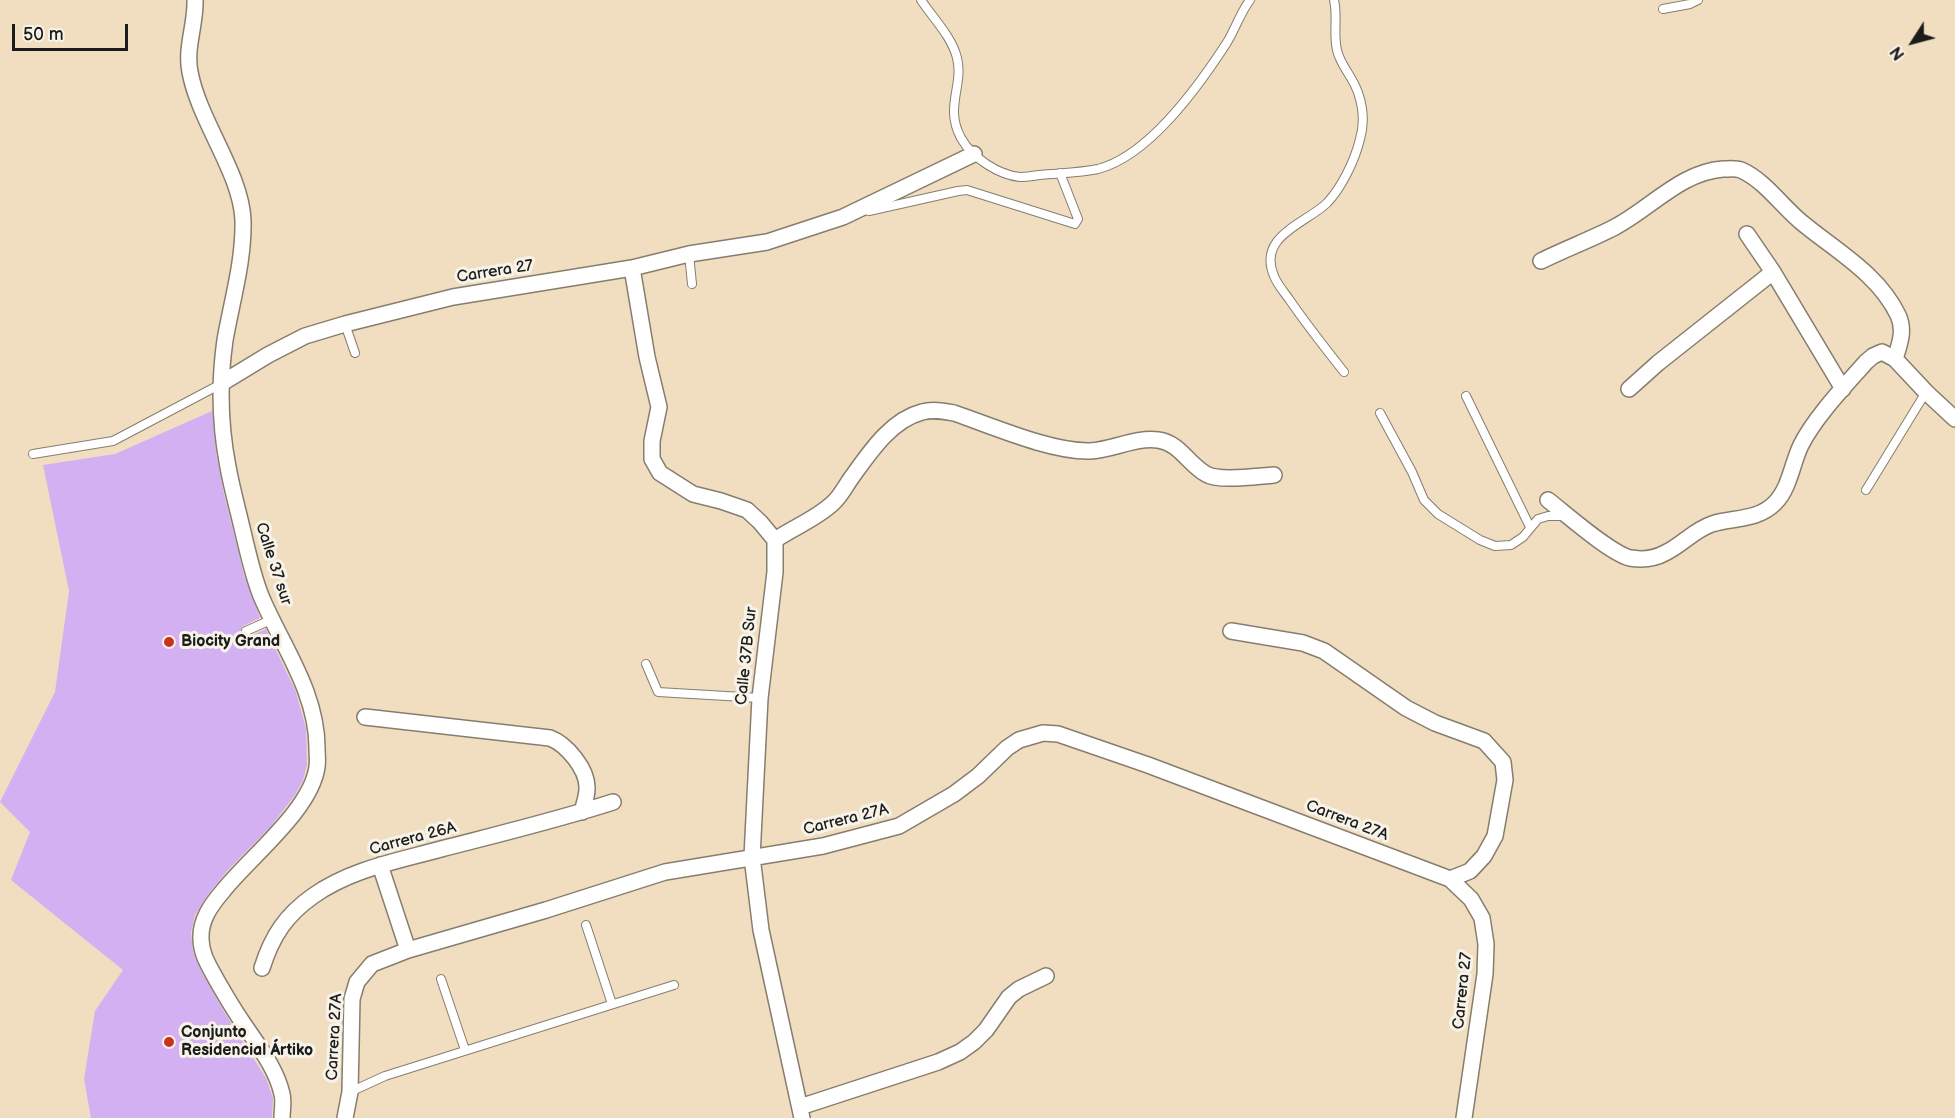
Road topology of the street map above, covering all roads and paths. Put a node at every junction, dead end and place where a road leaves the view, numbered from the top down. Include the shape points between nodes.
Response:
1 (195, 0) edge
2 (921, 0) edge
3 (1250, 0) edge
4 (1334, 0) edge
5 (1698, 0) edge
6 (1663, 9) dead end
7 (974, 154) junction
8 (1060, 173) junction
9 (843, 217) junction
10 (1747, 234) dead end
11 (689, 254) junction
12 (1541, 261) dead end
13 (632, 268) junction
14 (1773, 272) junction
15 (692, 284) dead end
16 (345, 324) junction
17 (356, 353) dead end
18 (1895, 359) junction
19 (1344, 372) dead end
20 (222, 383) junction
21 (1629, 389) dead end
22 (1843, 389) junction
23 (1926, 392) junction
24 (1466, 396) dead end
25 (1380, 413) dead end
26 (1955, 419) edge
27 (33, 454) dead end
28 (1274, 475) dead end
29 (1866, 490) dead end
30 (1548, 500) dead end
31 (1568, 516) junction
32 (1530, 527) junction
33 (775, 540) junction
34 (273, 619) junction
35 (246, 631) dead end
36 (1231, 631) dead end
37 (646, 664) dead end
38 (760, 698) junction
39 (364, 717) dead end
40 (613, 802) dead end
41 (582, 812) junction
42 (752, 857) junction
43 (380, 865) junction
44 (1450, 879) junction
45 (586, 925) dead end
46 (408, 950) junction
47 (262, 968) dead end
48 (1046, 976) dead end
49 (441, 979) dead end
50 (674, 985) dead end
51 (612, 1004) junction
52 (465, 1050) junction
53 (350, 1092) junction
54 (801, 1113) edge
55 (282, 1118) edge
56 (345, 1118) edge
57 (1464, 1118) edge

1 - 20 street, Calle 37 sur via 189,69 243,217
2 - 7 lane via 948,38 957,59 953,114 962,141
3 - 8 lane via 1210,66 1140,148 1096,169
4 - 19 lane via 1337,52 1361,102 1360,140 1347,172 1326,203 1275,242 1271,261 1275,278
5 - 6 lane
7 - 8 lane via 1004,173 1021,177
7 - 9 street, Carrera 27
8 - 9 lane via 1078,219 1075,224 967,190
9 - 11 street, Carrera 27 via 767,242
10 - 14 street
11 - 13 street, Carrera 27
11 - 15 lane
12 - 18 street via 1614,228 1699,174 1739,170 1759,182 1800,222 1876,284 1890,302 1902,329
13 - 16 street, Carrera 27 via 453,297
13 - 33 street via 659,407 652,459 660,473 693,495 747,510
14 - 21 street
14 - 22 street
16 - 17 lane
16 - 20 street, Carrera 27 via 305,336
18 - 22 street via 1882,352 1872,356
18 - 23 street
20 - 27 lane, Carrera 27 via 113,441
20 - 34 street, Calle 37 sur via 227,465 253,572
22 - 31 street via 1802,444 1777,502 1762,513 1709,525 1668,552 1642,559 1611,549
23 - 26 street
23 - 29 lane
24 - 32 lane
25 - 32 lane via 1424,500 1438,514 1495,546 1511,545
28 - 33 street via 1207,475 1172,444 1158,440 1075,451 954,412 921,412 884,436 835,501
30 - 31 street
31 - 32 lane via 1548,516
33 - 38 street, Calle 37B Sur via 775,572
34 - 35 lane
34 - 55 street, Calle 37 sur via 315,717 317,768 309,791 296,810 212,905 203,921 201,940 205,958 276,1075 283,1096
36 - 44 street via 1303,643 1324,651 1406,708 1484,741 1503,762 1505,780 1495,836 1470,871
37 - 38 lane via 658,692
38 - 42 street, Calle 37B Sur
39 - 41 street via 560,742 586,778
40 - 41 street, Carrera 26A
41 - 43 street, Carrera 26A
42 - 44 street, Carrera 27A via 823,846 899,826 954,794 1007,748 1043,733 1058,734 1148,765
42 - 46 street, Carrera 27A via 664,872
42 - 54 street, Calle 37B Sur via 761,930
43 - 46 street
43 - 47 street, Carrera 26A via 331,884 312,896 279,929
44 - 57 street, Carrera 27 via 1472,899 1482,918 1486,944
45 - 51 lane
46 - 53 street, Carrera 27A via 372,964 357,982 352,999
48 - 54 street via 1018,989 986,1029 960,1052
49 - 52 lane
50 - 51 lane
51 - 52 lane
52 - 53 lane via 385,1076
53 - 56 street, Carrera 27A

